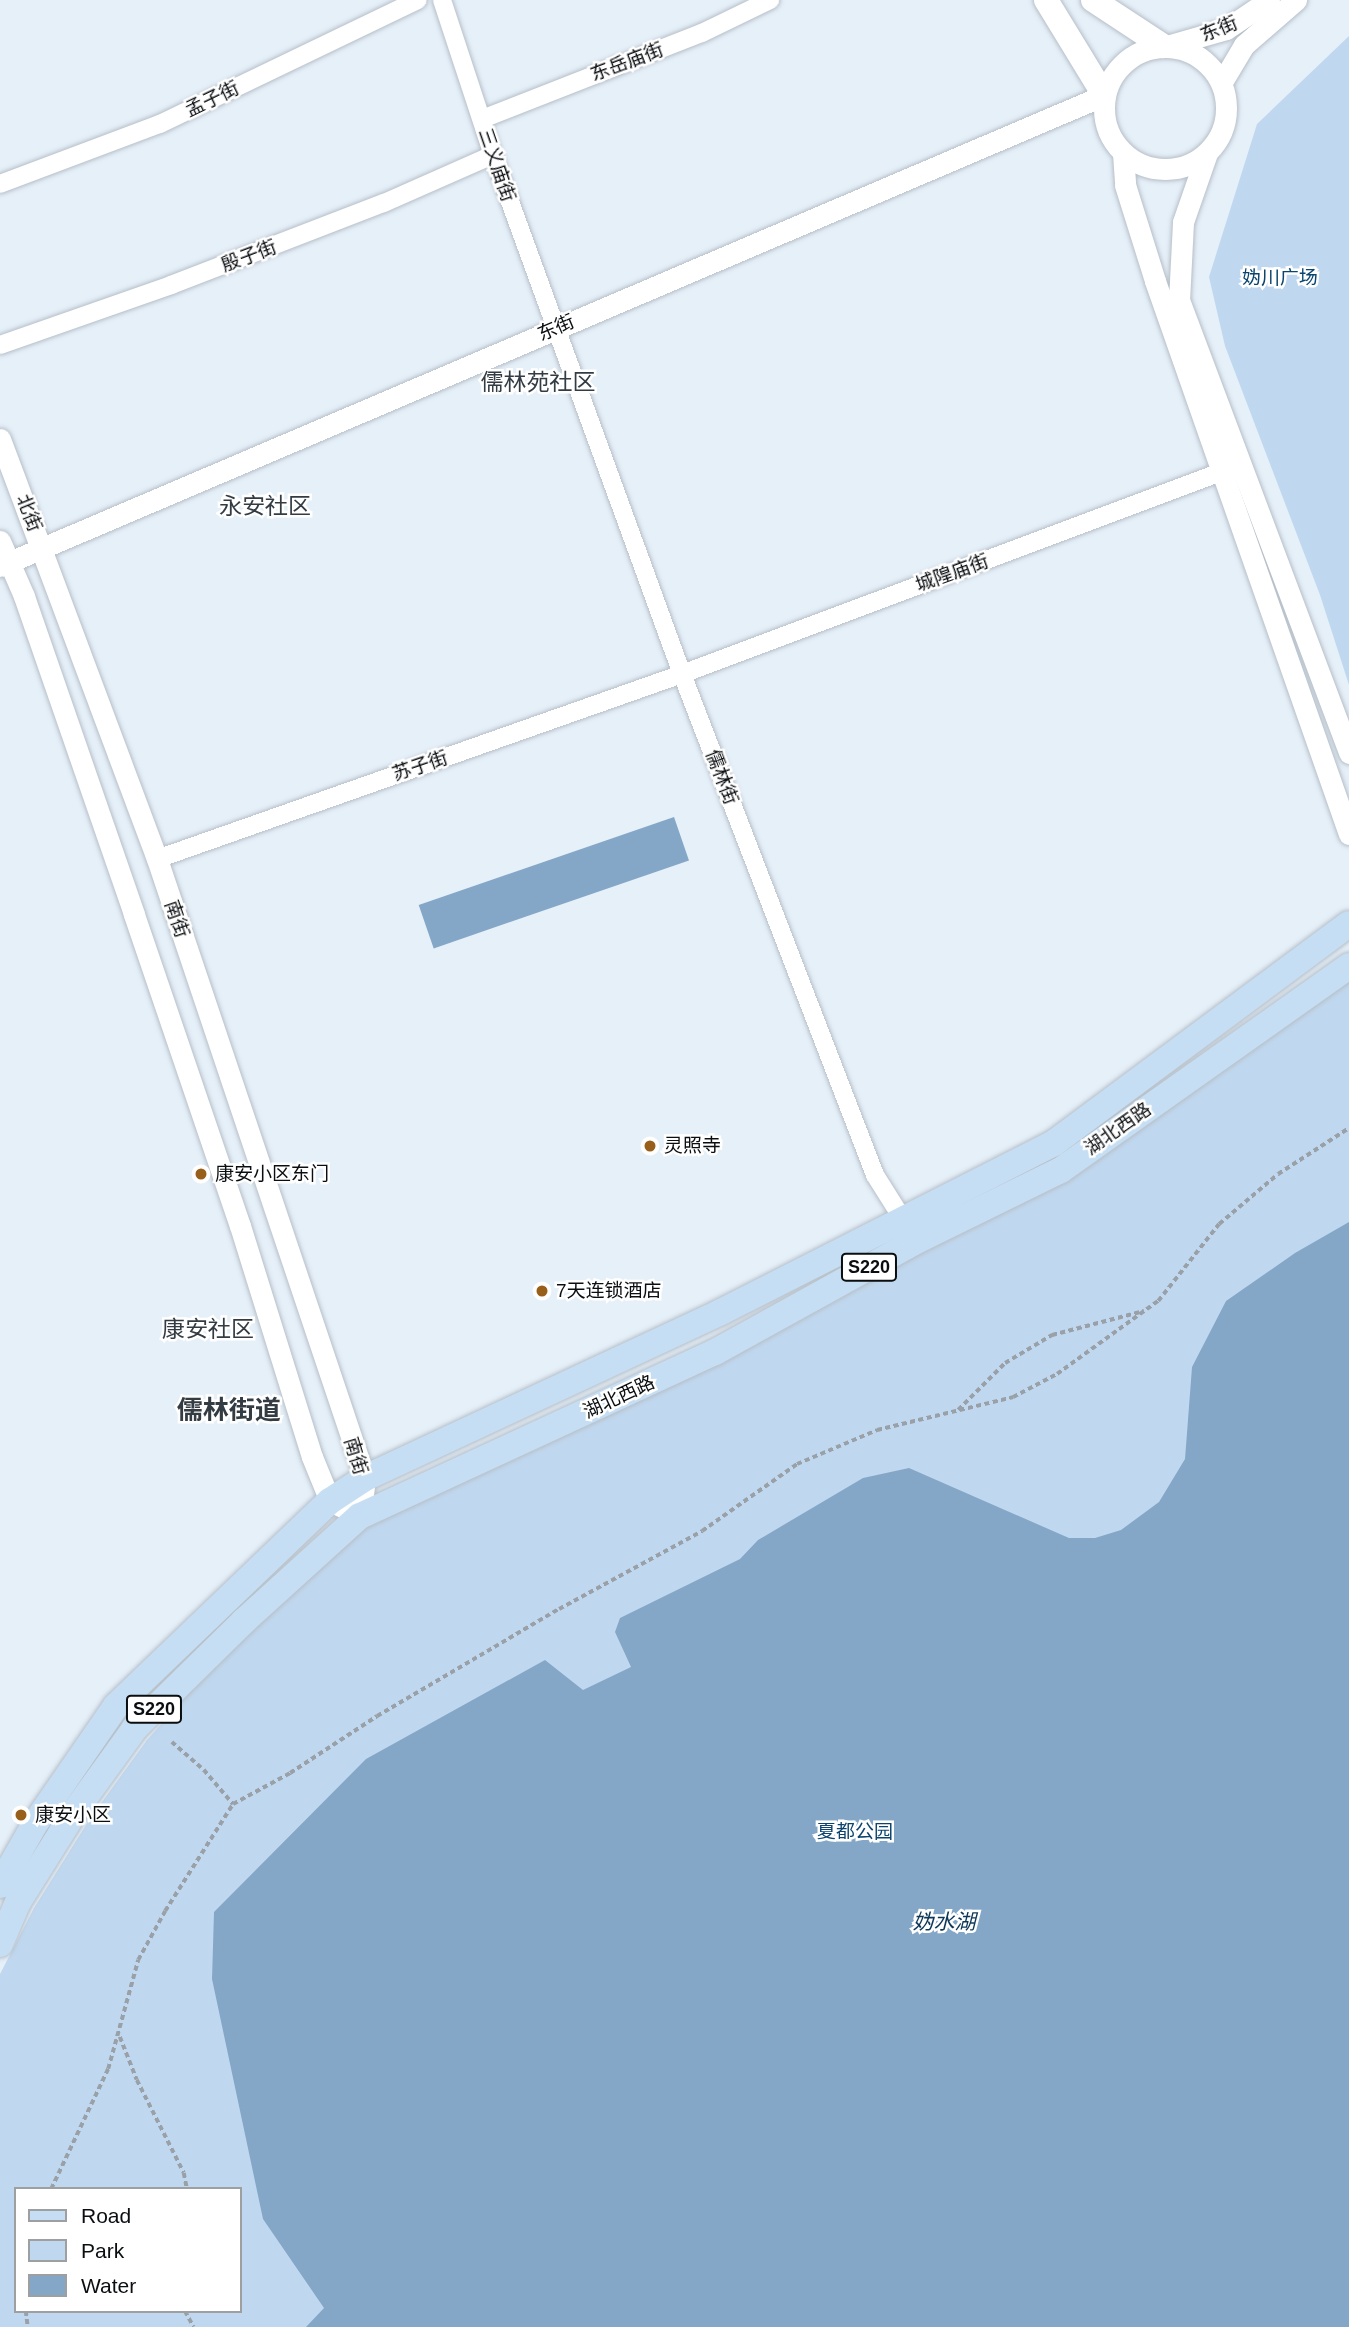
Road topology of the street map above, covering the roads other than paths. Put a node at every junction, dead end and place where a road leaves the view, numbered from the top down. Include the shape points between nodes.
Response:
1 (418, 0) edge
2 (442, 0) edge
3 (770, 0) edge
4 (1046, 0) edge
5 (1093, 0) edge
6 (1269, 0) edge
7 (1296, 0) edge
8 (1163, 46) junction
9 (1222, 82) junction
10 (1104, 95) junction
11 (481, 119) junction
12 (1123, 153) junction
13 (1207, 153) junction
14 (493, 155) junction
15 (0, 184) edge
16 (556, 329) junction
17 (0, 345) edge
18 (0, 439) edge
19 (1221, 472) junction
20 (0, 541) edge
21 (43, 548) junction
22 (5, 564) edge
23 (682, 674) junction
24 (1349, 753) edge
25 (1349, 834) edge
26 (157, 859) junction
27 (1349, 924) edge
28 (1349, 967) edge
29 (902, 1219) junction
30 (916, 1241) junction
31 (365, 1478) junction
32 (330, 1501) junction
33 (360, 1516) junction
34 (0, 1885) edge
35 (0, 1944) edge

1 - 15 street, 孟子街 via 160,124
2 - 11 street, 三义庙街
3 - 11 street, 东岳庙街 via 702,33
4 - 10 main road
5 - 8 main road
6 - 8 street, 东街 via 1226,29
7 - 9 street, 东街 via 1244,45
8 - 9 street via 1187,50 1208,62
8 - 10 street via 1139,52 1119,66
9 - 13 street via 1227,105 1223,130
10 - 12 street via 1109,134
10 - 16 street, 东街
11 - 14 street, 三义庙街
12 - 13 street via 1144,166 1167,170 1191,164
12 - 19 street via 1125,185
13 - 24 street via 1183,222 1179,300
14 - 16 street, 三义庙街
14 - 17 street, 殷子街 via 184,281
16 - 21 street, 东街
16 - 23 street, 儒林街
18 - 21 street, 北街
19 - 23 street, 城隍庙街
19 - 25 street
20 - 22 street, 北街
21 - 22 street, 东街
21 - 26 street, 南街
22 - 32 street, 南街 via 134,914
23 - 26 street, 苏子街
23 - 29 street, 儒林街 via 875,1175
26 - 31 street, 南街
27 - 29 main road, 湖北西路 / S220 via 1054,1143
28 - 30 main road, 湖北西路 / S220 via 1060,1170
29 - 30 street, 儒林街
29 - 31 main road, 湖北西路 / S220 via 721,1312
30 - 33 main road, 湖北西路 / S220 via 715,1352
31 - 32 main road, 湖北西路 / S220
31 - 33 street, 南街
32 - 33 street
32 - 34 main road, 湖北西路 / S220 via 116,1706 36,1822
33 - 35 main road, 湖北西路 / S220 via 135,1728 18,1902

